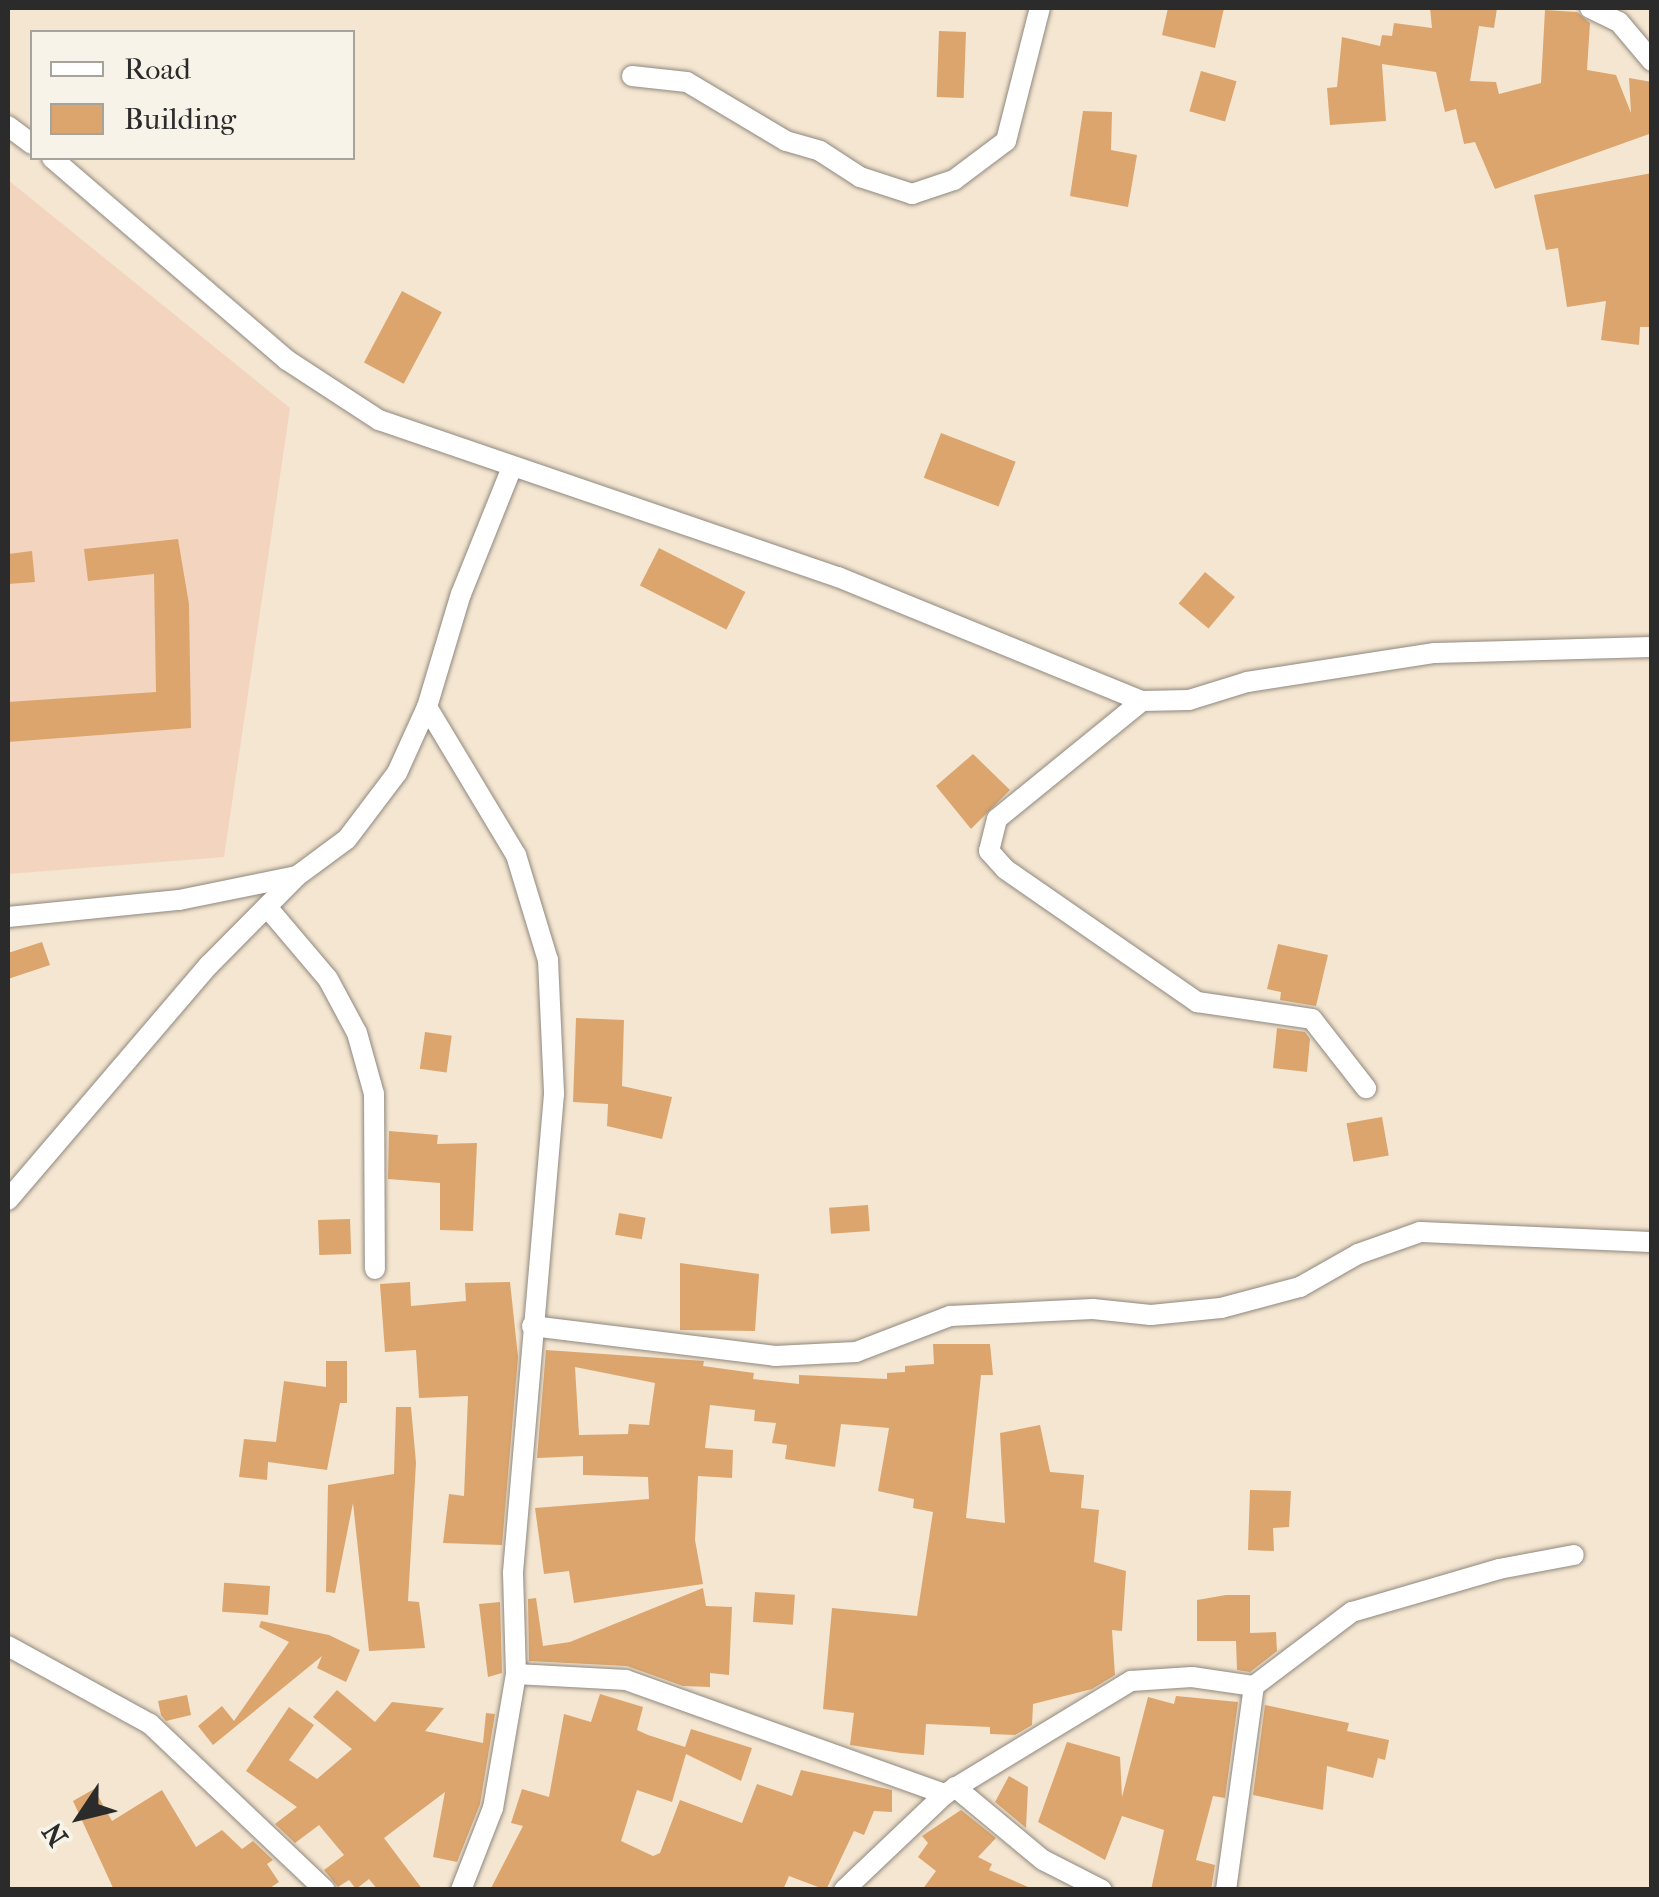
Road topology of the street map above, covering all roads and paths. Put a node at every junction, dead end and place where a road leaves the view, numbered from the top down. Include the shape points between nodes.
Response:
1 (1040, 8) edge
2 (1590, 8) edge
3 (1652, 61) edge
4 (632, 76) dead end
5 (8, 126) edge
6 (30, 142) edge
7 (54, 160) edge
8 (512, 468) junction
9 (1652, 647) edge
10 (1142, 702) junction
11 (427, 706) junction
12 (297, 876) junction
13 (267, 907) junction
14 (8, 917) edge
15 (1366, 1088) dead end
16 (8, 1200) edge
17 (1652, 1242) edge
18 (375, 1269) dead end
19 (532, 1326) junction
20 (1574, 1556) dead end
21 (8, 1646) edge
22 (516, 1674) junction
23 (1254, 1686) junction
24 (950, 1790) junction
25 (325, 1890) edge
26 (461, 1890) edge
27 (844, 1890) edge
28 (1102, 1890) edge
29 (1226, 1890) edge

1 - 4 street via 1006,140 954,180 912,194 860,178 820,150 786,141 686,82
2 - 3 street via 1620,22
5 - 6 street
7 - 8 street via 286,360 379,420
8 - 10 street via 838,578
8 - 11 street via 461,594
9 - 10 street via 1435,653 1266,679 1189,700
10 - 15 street via 997,819 990,851 1005,869 1197,1002 1312,1019
11 - 12 street via 397,773 357,826
11 - 19 street via 516,855 548,960 554,1094
12 - 13 street
12 - 14 street via 180,900
13 - 16 street
13 - 18 street via 328,979 357,1032 374,1094
17 - 19 street via 1420,1232 1358,1254 1300,1288 1220,1308 950,1316 856,1352 775,1356
19 - 22 street via 513,1574
20 - 23 street via 1499,1569 1352,1612
21 - 25 street via 150,1724
22 - 24 street via 626,1680
22 - 26 street via 494,1808
23 - 24 street via 1192,1677 1131,1681
23 - 29 street
24 - 27 street
24 - 28 street via 1044,1860

